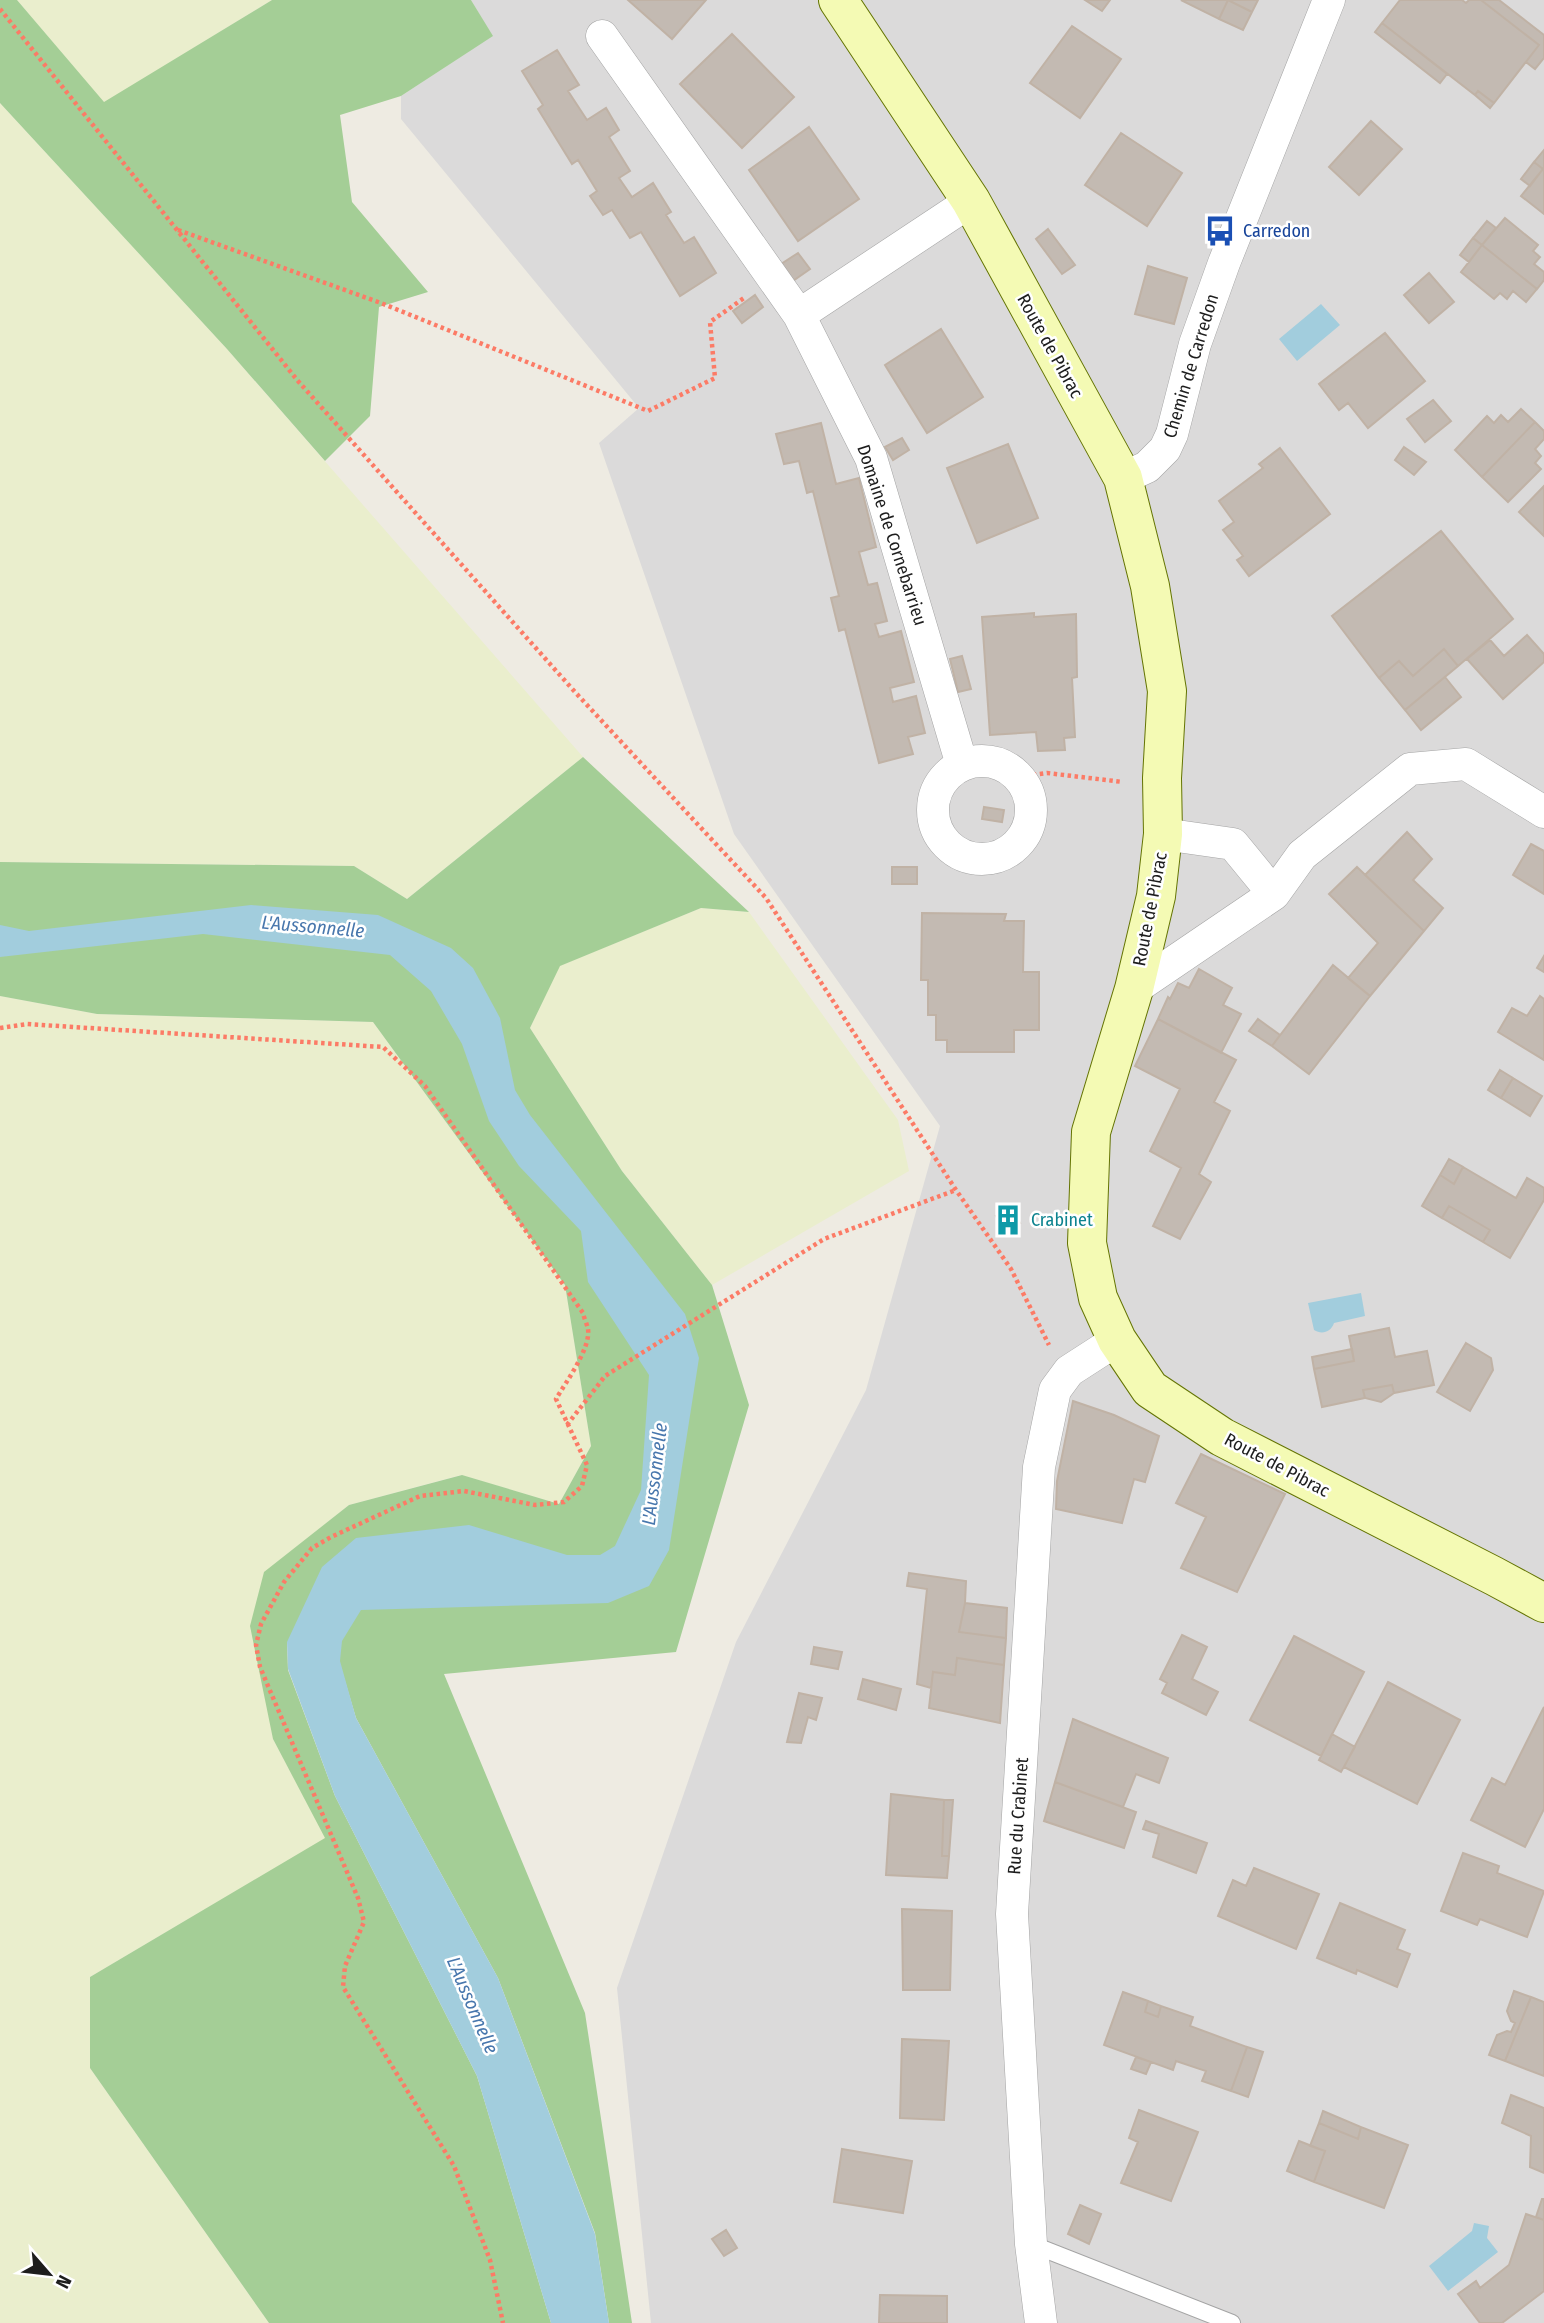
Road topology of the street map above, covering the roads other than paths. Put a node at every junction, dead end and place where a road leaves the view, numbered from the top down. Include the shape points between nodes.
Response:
1 (838, 0) edge
2 (1329, 0) edge
3 (602, 36) dead end
4 (971, 201) junction
5 (799, 316) junction
6 (1123, 478) junction
7 (962, 765) junction
8 (1544, 811) edge
9 (1163, 834) junction
10 (1274, 894) junction
11 (1134, 989) junction
12 (1117, 1340) junction
13 (1544, 1603) edge
14 (1031, 2244) junction
15 (1041, 2323) edge
16 (1232, 2323) edge

1 - 4 main road, Route de Pibrac
2 - 6 street, Chemin de Carredon via 1224,262 1195,344 1172,434 1147,467
3 - 5 street, Domaine de Cornebarrieu
4 - 5 street
4 - 6 main road, Route de Pibrac
5 - 7 street, Domaine de Cornebarrieu via 872,458
6 - 9 main road, Route de Pibrac via 1150,586 1167,691
7 - 7 street via 982,760 1002,765 1019,777 1029,795 1031,816 1024,835 1010,850 991,859 971,858 952,850 932,815 935,794 945,777
8 - 10 street via 1466,764 1410,769 1302,855
9 - 10 street via 1233,844
9 - 11 main road, Route de Pibrac via 1156,896
10 - 11 street
11 - 12 main road, Route de Pibrac via 1091,1132 1087,1242 1098,1298
12 - 13 main road, Route de Pibrac via 1150,1389 1222,1437
12 - 14 street, Rue du Crabinet via 1069,1371 1055,1390 1040,1467 1012,1913
14 - 15 street, Rue du Crabinet
14 - 16 lane

